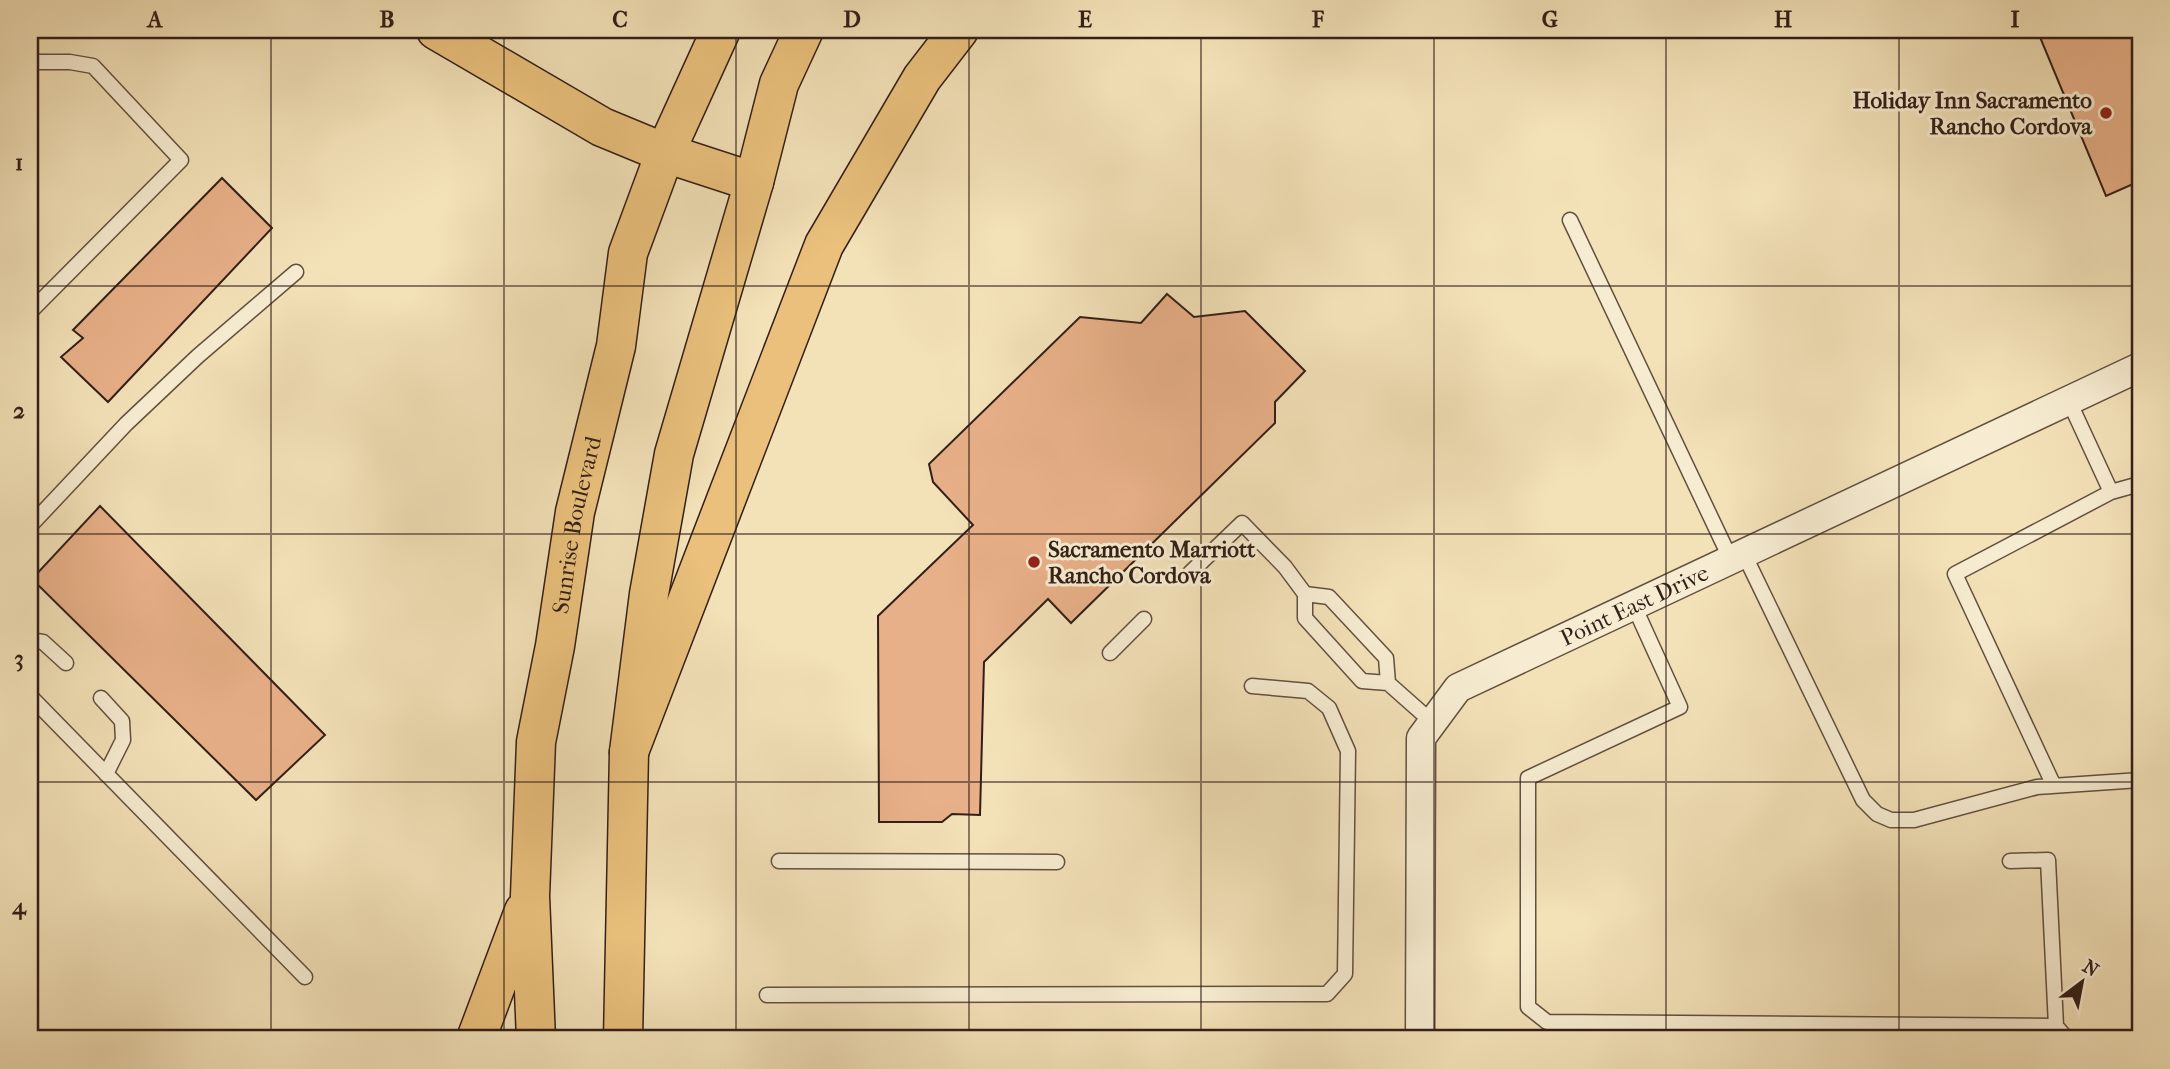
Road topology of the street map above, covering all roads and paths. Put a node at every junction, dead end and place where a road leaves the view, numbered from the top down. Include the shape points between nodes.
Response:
1 (436, 30) edge
2 (721, 30) edge
3 (804, 30) edge
4 (959, 30) edge
5 (30, 62) edge
6 (665, 153) junction
7 (754, 182) junction
8 (1570, 220) dead end
9 (296, 272) dead end
10 (30, 312) edge
11 (2140, 367) edge
12 (2069, 401) junction
13 (2136, 485) dead end
14 (2111, 492) junction
15 (30, 526) edge
16 (1737, 557) junction
17 (1190, 573) dead end
18 (1305, 594) junction
19 (1634, 606) junction
20 (1144, 619) dead end
21 (30, 640) edge
22 (1110, 653) dead end
23 (65, 663) dead end
24 (1388, 683) junction
25 (1252, 686) dead end
26 (30, 696) edge
27 (101, 698) dead end
28 (1432, 722) junction
29 (629, 751) junction
30 (106, 774) junction
31 (2140, 780) edge
32 (2054, 786) junction
33 (779, 861) dead end
34 (2010, 861) dead end
35 (1057, 862) dead end
36 (530, 896) junction
37 (305, 977) dead end
38 (767, 995) dead end
39 (2056, 1026) junction
40 (476, 1039) edge
41 (536, 1039) edge
42 (623, 1039) edge
43 (1420, 1039) edge
44 (2067, 1039) edge

1 - 6 main road via 603,127
2 - 6 main road, Sunrise Boulevard
3 - 7 main road via 779,84
4 - 29 main road via 922,78 824,245
5 - 10 lane via 93,66 181,160
6 - 7 main road
6 - 36 main road, Sunrise Boulevard via 628,253 616,346 575,512 536,742
7 - 29 main road via 674,454 649,594
8 - 16 lane
9 - 15 lane via 126,424
11 - 12 street, Point East Drive
12 - 14 lane
12 - 16 street, Point East Drive
13 - 14 lane
14 - 32 lane via 1955,574
16 - 19 street, Point East Drive
16 - 32 lane via 1863,800 1877,814 1891,820 1914,820
17 - 18 lane via 1242,523
18 - 24 lane via 1329,597 1386,658
18 - 24 lane via 1305,618 1362,681
19 - 28 street, Point East Drive via 1458,688
19 - 39 lane via 1679,707 1528,778 1528,1007 1547,1022
20 - 22 lane
21 - 23 lane via 43,642
24 - 28 lane
25 - 38 lane via 1308,691 1329,708 1348,751 1345,974 1327,995
26 - 30 lane
27 - 30 lane via 122,721 123,740
28 - 43 street, Point East Drive via 1420,738
29 - 42 main road
30 - 37 lane
31 - 32 lane
33 - 35 lane
34 - 39 lane via 2049,860
36 - 40 main road
36 - 41 main road, Sunrise Boulevard
39 - 44 lane

